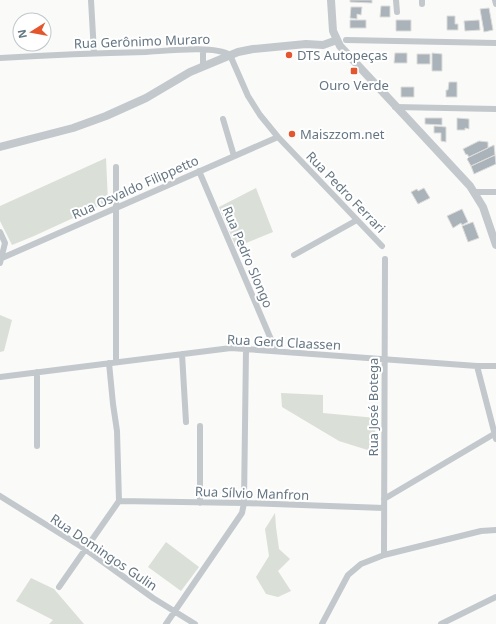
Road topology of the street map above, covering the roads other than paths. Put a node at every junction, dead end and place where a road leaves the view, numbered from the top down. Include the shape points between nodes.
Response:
1 (91, 0) edge
2 (331, 0) edge
3 (396, 0) edge
4 (495, 0) edge
5 (496, 4) edge
6 (397, 12) dead end
7 (337, 40) junction
8 (346, 40) dead end
9 (496, 43) edge
10 (203, 50) junction
11 (94, 53) junction
12 (230, 55) junction
13 (0, 58) edge
14 (204, 66) junction
15 (396, 107) junction
16 (496, 109) edge
17 (223, 119) dead end
18 (278, 137) junction
19 (0, 147) edge
20 (234, 156) junction
21 (116, 167) dead end
22 (199, 171) junction
23 (474, 192) junction
24 (496, 192) edge
25 (116, 208) junction
26 (357, 220) junction
27 (0, 232) edge
28 (496, 245) edge
29 (382, 246) dead end
30 (294, 255) dead end
31 (385, 259) dead end
32 (1, 260) edge
33 (246, 349) junction
34 (276, 351) junction
35 (182, 354) junction
36 (385, 359) junction
37 (113, 362) junction
38 (477, 366) junction
39 (496, 366) edge
40 (37, 372) junction
41 (0, 377) edge
42 (186, 422) dead end
43 (200, 426) dead end
44 (495, 436) edge
45 (37, 446) dead end
46 (0, 496) edge
47 (384, 499) junction
48 (119, 501) junction
49 (200, 502) junction
50 (244, 503) junction
51 (384, 508) junction
52 (496, 530) edge
53 (85, 549) junction
54 (384, 555) junction
55 (58, 587) dead end
56 (496, 598) edge
57 (175, 611) junction
58 (166, 624) edge
59 (195, 624) edge
60 (322, 624) edge
61 (441, 624) edge

1 - 11 street
2 - 7 street via 332,26
3 - 6 street
4 - 5 street
7 - 12 street, Rua Gerônimo Muraro via 253,49
7 - 15 street via 344,51
8 - 9 street
10 - 11 street, Rua Gerônimo Muraro
10 - 12 street, Rua Gerônimo Muraro via 222,51
10 - 14 street
11 - 13 street, Rua Gerônimo Muraro
12 - 14 street
12 - 18 street, Rua Pedro Ferrari via 254,107
14 - 19 street via 146,98 106,116
15 - 16 street
15 - 23 street
17 - 20 street
18 - 20 street, Rua Osvaldo Filippetto
18 - 26 street, Rua Pedro Ferrari
20 - 22 street, Rua Osvaldo Filippetto
21 - 25 street
22 - 25 street, Rua Osvaldo Filippetto
22 - 34 street, Rua Pedro Slongo
23 - 24 street
23 - 28 street via 485,212
25 - 32 street, Rua Osvaldo Filippetto
25 - 37 street
26 - 29 street, Rua Pedro Ferrari
26 - 30 street
27 - 32 street via 5,243
31 - 36 street, Rua José Botega
33 - 34 street, Rua Gerd Claassen
33 - 35 street, Rua Gerd Claassen
33 - 50 street
34 - 36 street, Rua Gerd Claassen
35 - 37 street, Rua Gerd Claassen
35 - 42 street
36 - 38 street, Rua Gerd Claassen
36 - 47 street, Rua José Botega
37 - 40 street, Rua Gerd Claassen
37 - 48 street via 112,395 117,431
38 - 39 street, Rua Gerd Claassen
38 - 44 street
40 - 41 street, Rua Gerd Claassen
40 - 45 street
43 - 49 street
44 - 47 street
46 - 53 street, Rua Domingos Gulin
47 - 51 street, Rua José Botega
48 - 49 street, Rua Sílvio Manfron
48 - 53 street
49 - 50 street, Rua Sílvio Manfron
50 - 51 street, Rua Sílvio Manfron
50 - 57 street via 240,517
51 - 54 street, Rua José Botega
52 - 54 street via 476,532
53 - 55 street
53 - 57 street, Rua Domingos Gulin
54 - 60 street via 361,564 351,572
56 - 61 street
57 - 58 street
57 - 59 street, Rua Domingos Gulin

